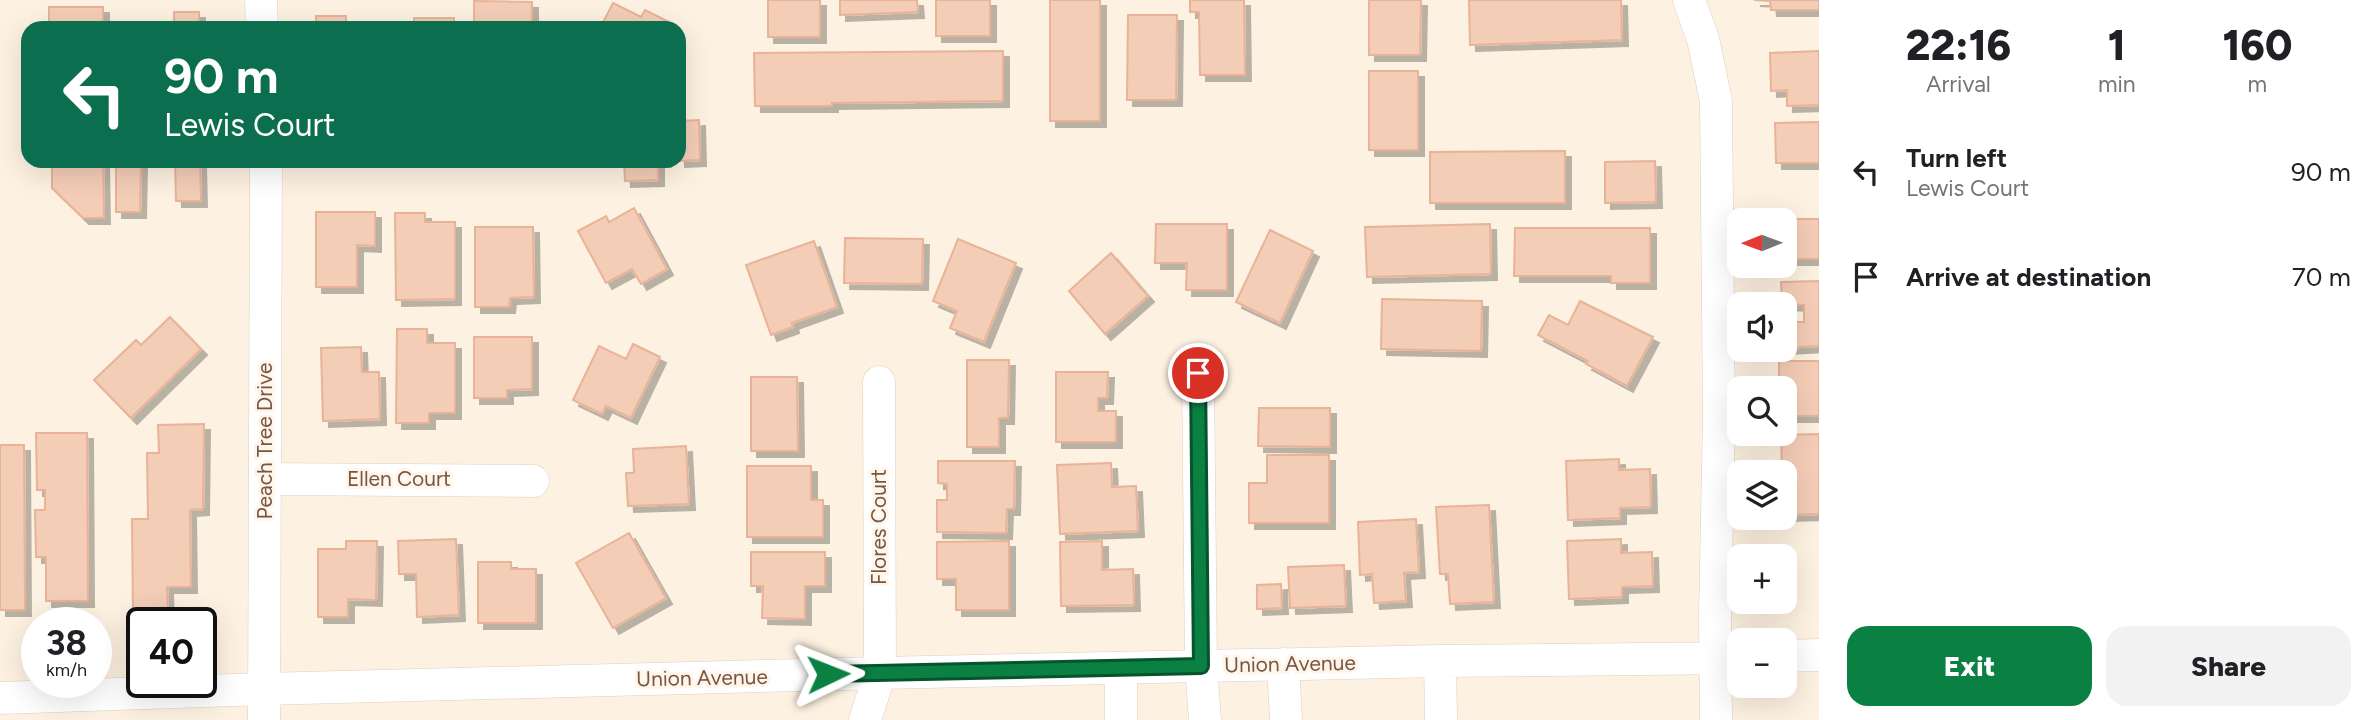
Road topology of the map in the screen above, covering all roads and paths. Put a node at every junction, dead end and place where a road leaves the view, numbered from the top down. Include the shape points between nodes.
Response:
1 (261, 0) edge
2 (1689, 0) edge
3 (262, 21) edge
4 (266, 168) edge
5 (1198, 373) dead end
6 (879, 382) dead end
7 (265, 479) junction
8 (533, 481) dead end
9 (1727, 631) edge
10 (1819, 655) edge
11 (1797, 656) edge
12 (1727, 658) edge
13 (1440, 661) junction
14 (1727, 663) edge
15 (1283, 664) junction
16 (1201, 666) junction
17 (1121, 668) junction
18 (880, 673) junction
19 (264, 689) junction
20 (0, 698) edge
21 (264, 720) edge
22 (864, 720) edge
23 (1121, 720) edge
24 (1205, 720) edge
25 (1286, 720) edge
26 (1441, 720) edge
27 (1716, 720) edge

1 - 3 street
2 - 9 street via 1716,101 1719,416
4 - 7 street, Peach Tree Drive
5 - 16 street
6 - 18 street, Flores Court
7 - 8 street, Ellen Court
7 - 19 street, Peach Tree Drive
10 - 11 street
12 - 13 street, Union Avenue
13 - 15 street, Union Avenue
13 - 26 street
14 - 27 street
15 - 16 street, Union Avenue
15 - 25 street
16 - 17 street, Union Avenue
16 - 24 street
17 - 18 street, Union Avenue
17 - 23 street
18 - 19 street, Union Avenue
18 - 22 street, Flores Court
19 - 20 street, Union Avenue
19 - 21 street, Peach Tree Drive

